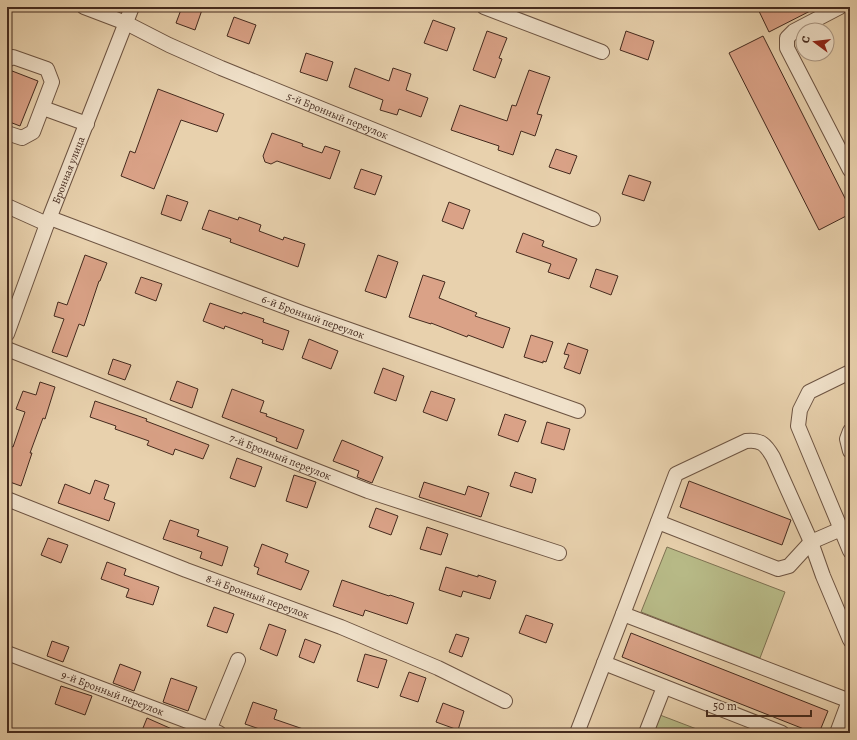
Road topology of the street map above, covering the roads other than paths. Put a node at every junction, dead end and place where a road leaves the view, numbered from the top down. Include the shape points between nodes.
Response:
1 (84, 7) edge
2 (132, 7) edge
3 (484, 7) edge
4 (840, 7) edge
5 (126, 23) junction
6 (602, 52) dead end
7 (7, 60) edge
8 (43, 108) junction
9 (86, 124) junction
10 (7, 133) edge
11 (850, 170) edge
12 (7, 206) edge
13 (593, 218) dead end
14 (48, 221) junction
15 (7, 334) edge
16 (7, 349) edge
17 (850, 372) edge
18 (578, 411) dead end
19 (850, 432) edge
20 (850, 451) edge
21 (7, 499) edge
22 (658, 522) junction
23 (841, 529) junction
24 (811, 542) junction
25 (850, 551) edge
26 (559, 553) dead end
27 (623, 614) junction
28 (850, 640) edge
29 (7, 652) edge
30 (238, 660) dead end
31 (604, 663) junction
32 (664, 686) junction
33 (506, 701) dead end
34 (849, 701) edge
35 (212, 732) edge
36 (576, 733) edge
37 (646, 733) edge
38 (782, 733) edge
39 (837, 733) edge

1 - 5 street, 5-й Бронный переулок
2 - 5 street, Бронная улица
3 - 6 street
4 - 11 street via 794,31 787,38 787,48
5 - 9 street, Бронная улица
5 - 13 street, 5-й Бронный переулок via 222,68
7 - 8 street via 13,57 47,69 52,82
8 - 9 street
8 - 10 street via 33,132 22,138
9 - 14 street, Бронная улица
12 - 14 street, 6-й Бронный переулок
14 - 15 street, Бронная улица
14 - 18 street, 6-й Бронный переулок
16 - 26 street, 7-й Бронный переулок via 368,491
17 - 23 street via 809,392 800,410 798,426
19 - 20 street via 847,440
21 - 33 street, 8-й Бронный переулок via 186,570 341,627 438,668
22 - 24 street via 778,568 789,566
22 - 24 street via 676,474 746,441 755,440 766,446 773,458
22 - 27 street
23 - 24 street
23 - 25 street
24 - 28 street
27 - 31 street
27 - 34 street
29 - 35 street, 9-й Бронный переулок
30 - 35 street
31 - 32 street
31 - 36 street
32 - 37 street
32 - 38 street
34 - 39 street

